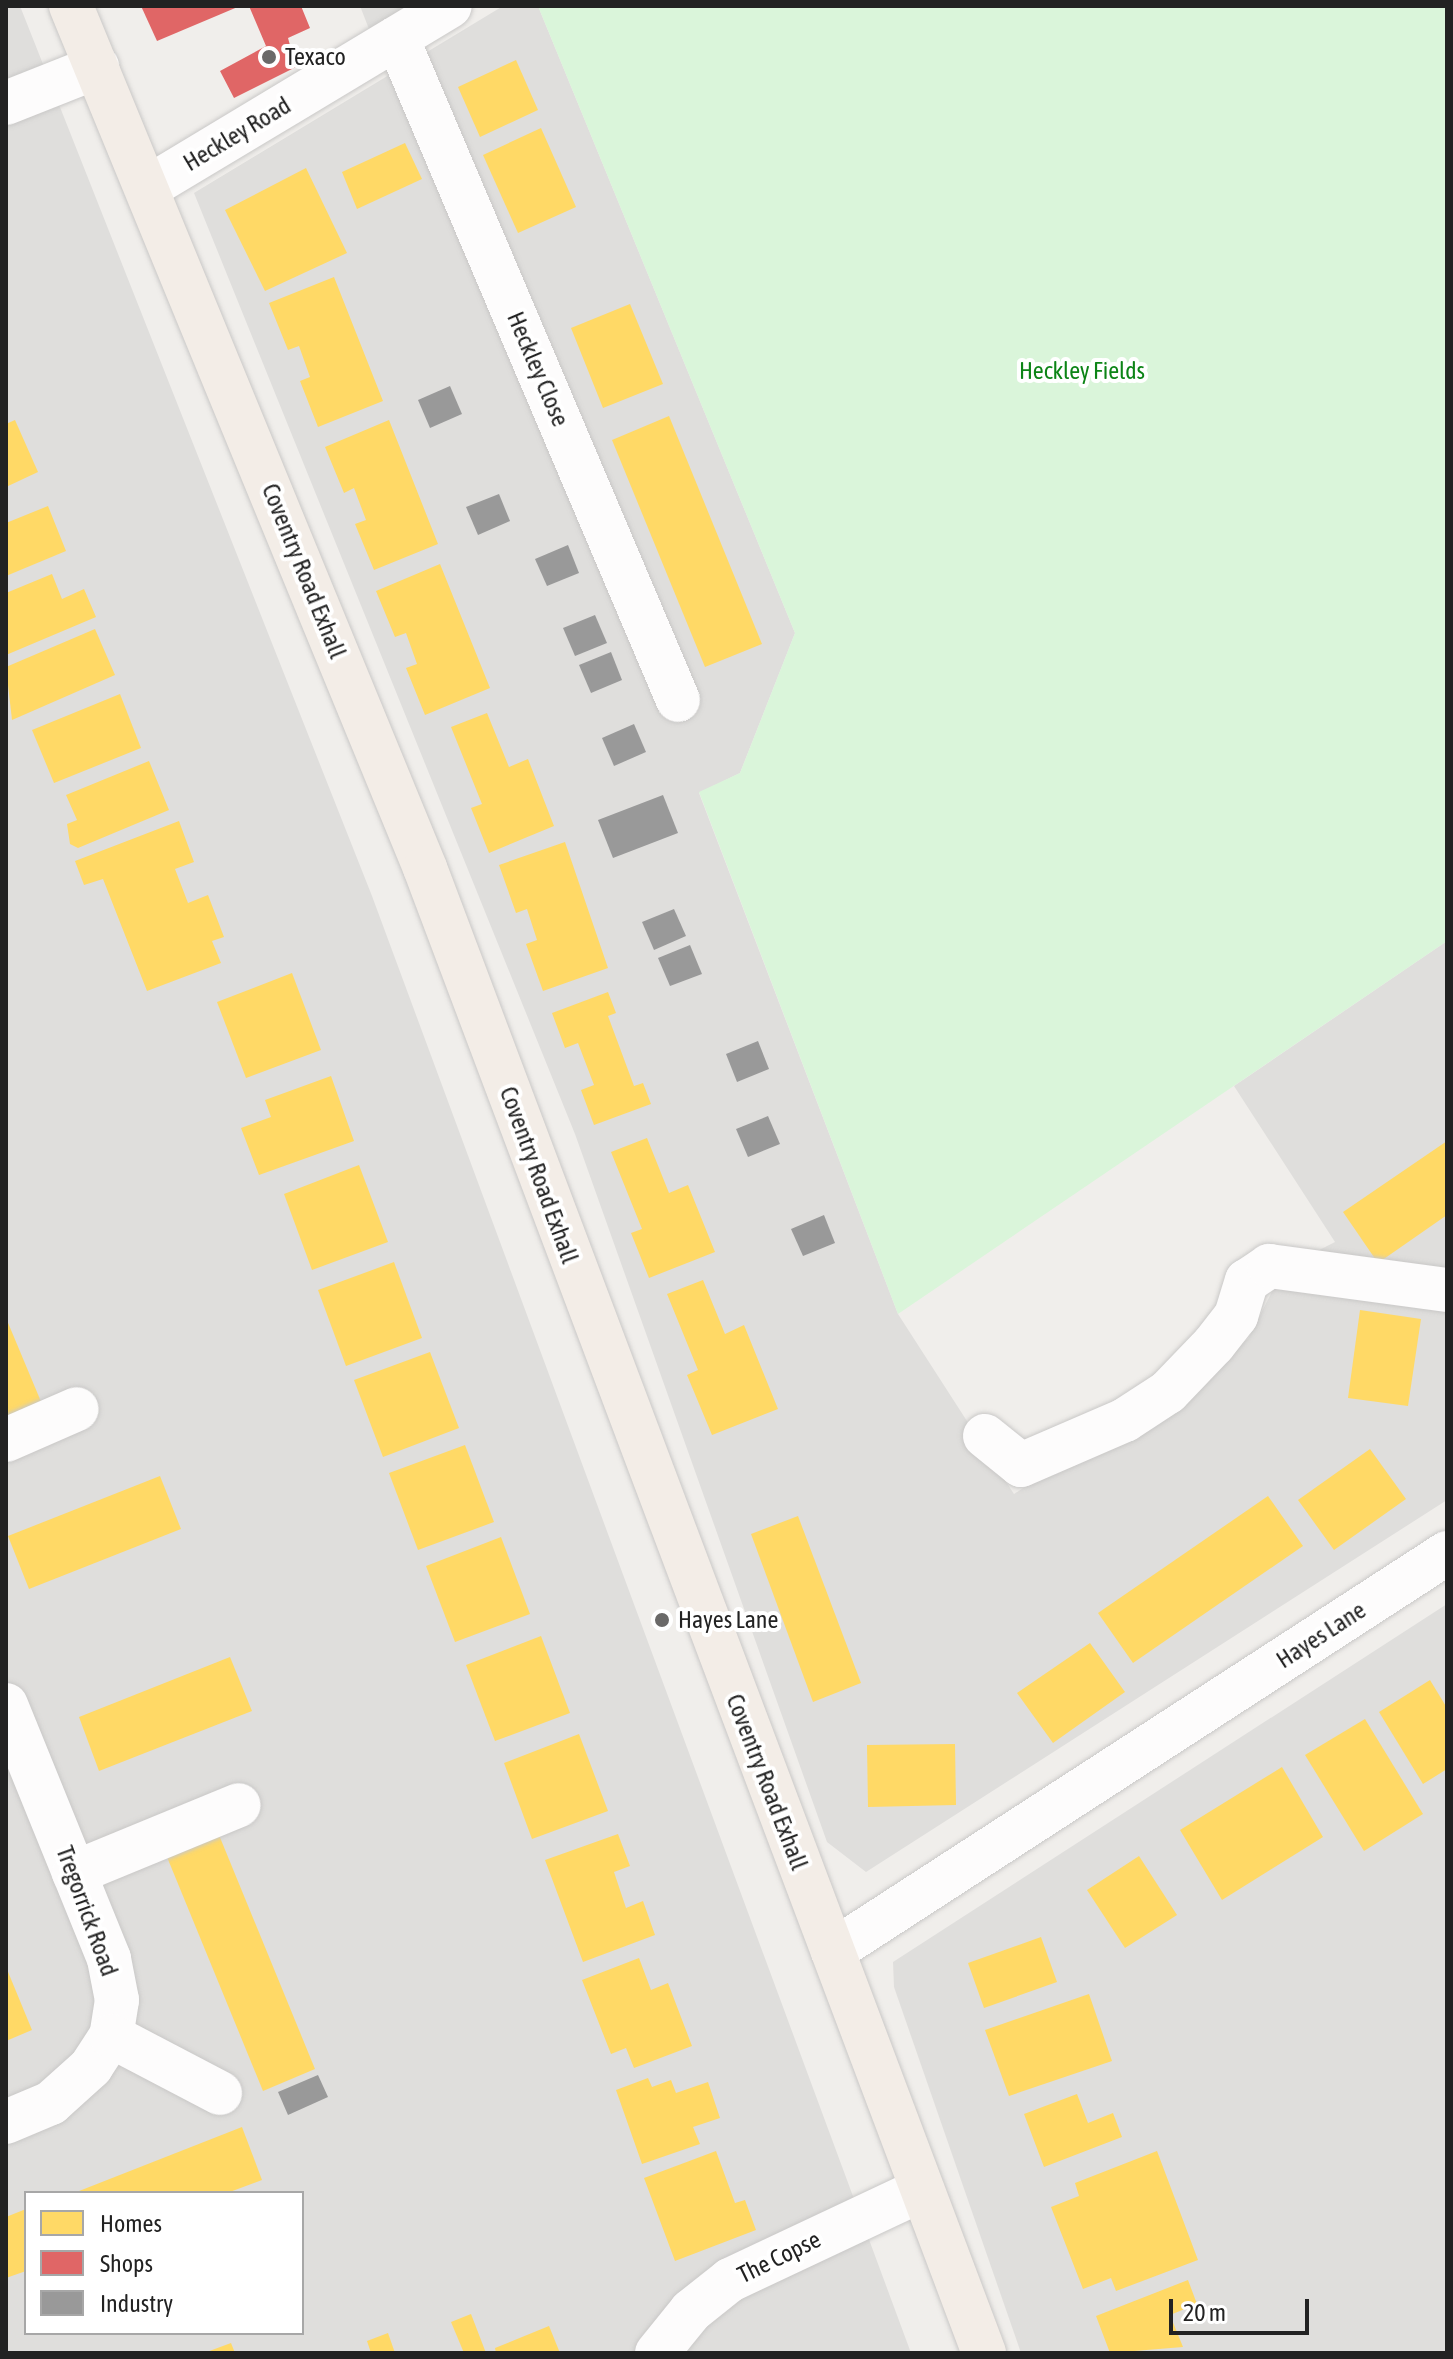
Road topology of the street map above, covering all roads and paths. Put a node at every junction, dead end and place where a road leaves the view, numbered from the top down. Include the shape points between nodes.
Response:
1 (71, 6) edge
2 (450, 6) edge
3 (397, 38) junction
4 (97, 67) junction
5 (6, 103) edge
6 (147, 188) junction
7 (678, 700) dead end
8 (1447, 1290) edge
9 (77, 1409) dead end
10 (985, 1436) dead end
11 (6, 1440) edge
12 (1447, 1553) edge
13 (6, 1705) edge
14 (239, 1805) dead end
15 (74, 1873) junction
16 (833, 1951) junction
17 (111, 2036) junction
18 (220, 2093) dead end
19 (6, 2122) edge
20 (921, 2190) junction
21 (657, 2353) edge
22 (984, 2353) edge

1 - 4 main road, Coventry Road Exhall
2 - 3 street, Heckley Road
3 - 6 street, Heckley Road
3 - 7 street, Heckley Close
4 - 5 street
4 - 6 main road, Coventry Road Exhall
6 - 16 main road, Coventry Road Exhall via 425,868
8 - 10 street via 1269,1266 1247,1281 1236,1316 1214,1344 1168,1392 1125,1420 1021,1465
9 - 11 street
12 - 16 street, Hayes Lane
13 - 15 street, Tregorrick Road
14 - 15 street
15 - 17 street, Tregorrick Road via 109,1959 117,2000
16 - 20 main road, Coventry Road Exhall
17 - 18 street
17 - 19 street, Tregorrick Road via 91,2067 51,2103
20 - 21 street, The Copse via 730,2280 691,2311
20 - 22 main road, Coventry Road Exhall

